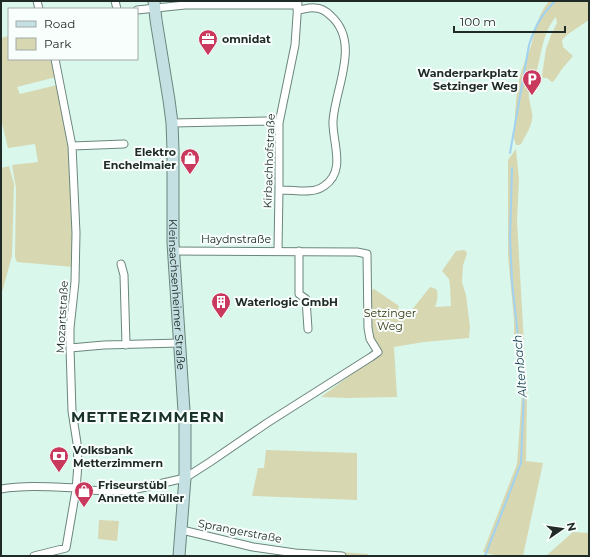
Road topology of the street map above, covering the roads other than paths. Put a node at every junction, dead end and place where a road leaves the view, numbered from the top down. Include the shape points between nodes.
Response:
1 (199, 3) edge
2 (155, 5) edge
3 (297, 5) edge
4 (138, 10) edge
5 (55, 60) edge
6 (172, 123) junction
7 (279, 123) junction
8 (124, 144) dead end
9 (72, 146) junction
10 (279, 190) junction
11 (173, 250) junction
12 (278, 250) junction
13 (299, 251) junction
14 (121, 264) dead end
15 (308, 329) dead end
16 (180, 343) junction
17 (126, 345) junction
18 (70, 348) junction
19 (185, 478) junction
20 (1, 489) edge
21 (76, 489) junction
22 (182, 530) junction
23 (253, 547) junction
24 (34, 556) edge
25 (179, 556) edge
26 (252, 556) edge
27 (342, 556) edge

1 - 2 street
1 - 3 street
2 - 4 street
2 - 6 main road, Kleinsachsenheimer Straße
3 - 7 street, Kirbachhofstraße via 295,45
3 - 10 street via 328,13 339,25 344,38 342,82 333,123 338,161 334,175 325,186 317,190
5 - 9 street, Mozartstraße
6 - 7 street via 266,120
6 - 11 main road, Kleinsachsenheimer Straße
7 - 10 street, Kirbachhofstraße
8 - 9 street
9 - 18 street, Mozartstraße via 76,264
10 - 12 street, Kirbachhofstraße
11 - 12 street, Haydnstraße
11 - 16 main road, Kleinsachsenheimer Straße
12 - 13 street, Haydnstraße
13 - 15 street via 299,294 306,299
13 - 19 street, Haydnstraße via 367,254 368,328 370,339 378,352
14 - 17 street via 124,275
16 - 17 street
16 - 19 main road, Kleinsachsenheimer Straße
17 - 18 street
18 - 21 street, Mozartstraße via 72,411 78,464
19 - 21 street via 128,491
19 - 22 main road, Kleinsachsenheimer Straße
20 - 21 street
21 - 24 street, Mozartstraße via 66,548
22 - 23 street, Sprangerstraße
22 - 25 main road, Kleinsachsenheimer Straße
23 - 26 street
23 - 27 street, Sprangerstraße

